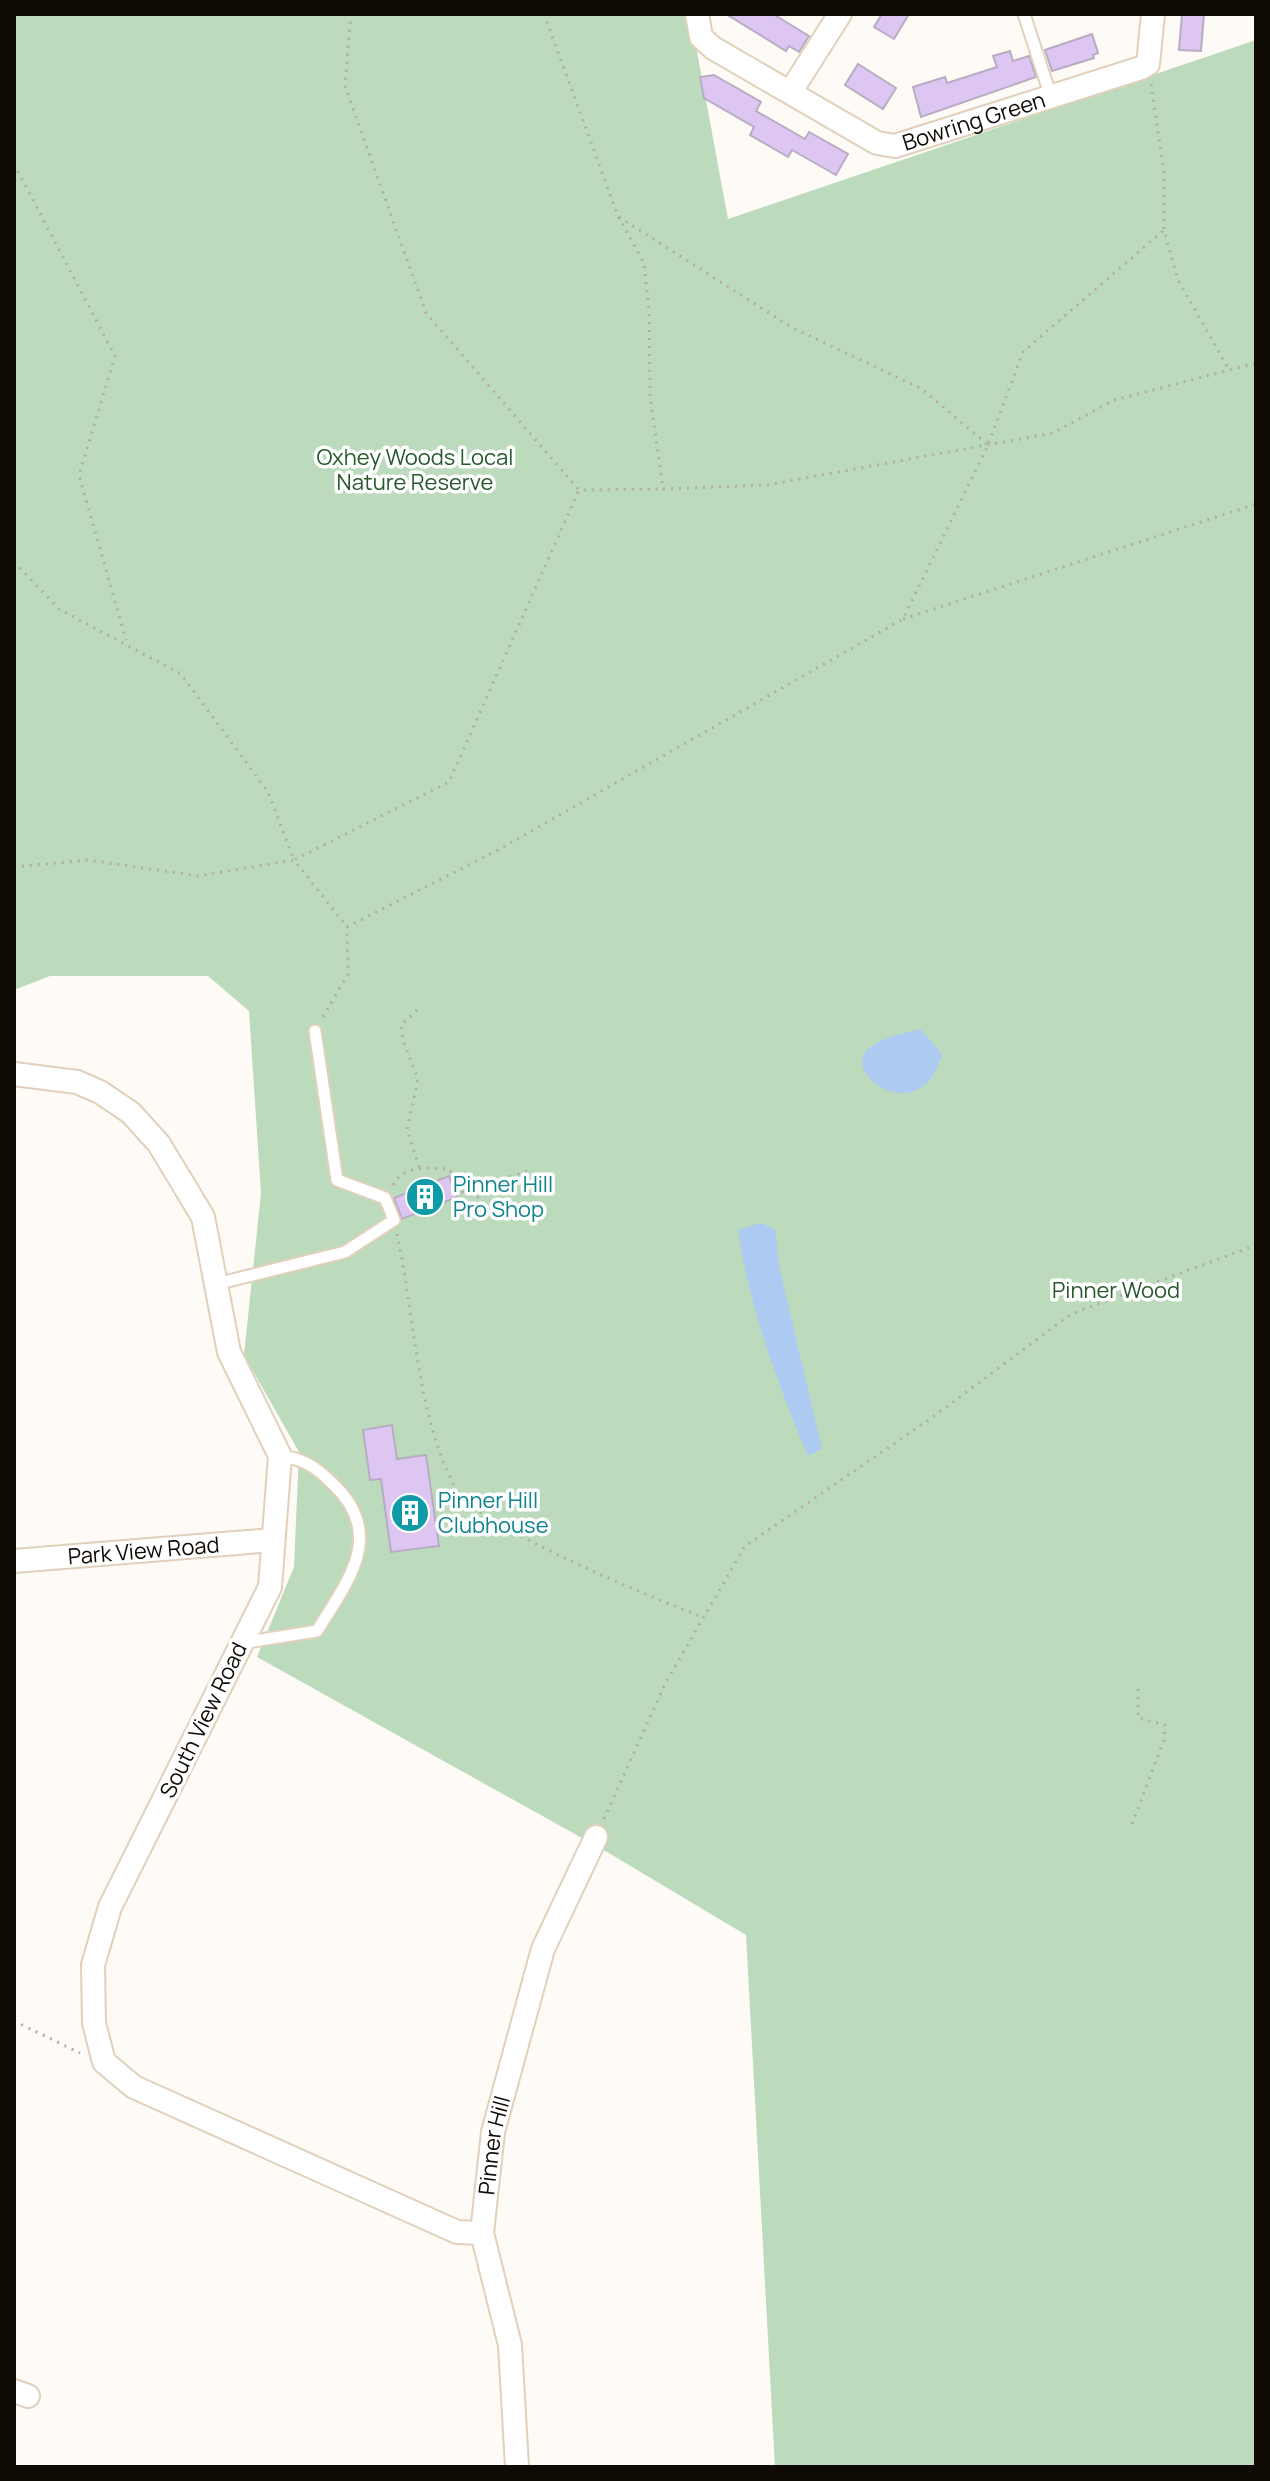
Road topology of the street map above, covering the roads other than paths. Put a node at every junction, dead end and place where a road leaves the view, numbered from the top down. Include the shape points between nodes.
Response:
1 (697, 14) edge
2 (840, 14) edge
3 (1024, 14) edge
4 (1153, 14) edge
5 (791, 91) junction
6 (1051, 97) junction
7 (315, 1031) road end
8 (14, 1074) edge
9 (216, 1284) junction
10 (280, 1456) junction
11 (273, 1540) junction
12 (14, 1561) edge
13 (241, 1643) junction
14 (596, 1837) road end
15 (482, 2233) junction
16 (517, 2467) edge

1 - 5 street, Bowring Green via 701,37 713,48
2 - 5 street
3 - 6 lane
4 - 6 street, Bowring Green via 1148,64
5 - 6 street, Bowring Green via 877,143 895,146
7 - 9 lane via 337,1180 385,1198 394,1220 345,1252
8 - 9 street via 77,1082 131,1113 159,1144 203,1217
9 - 10 street via 229,1352
10 - 11 street, South View Road
10 - 13 lane via 298,1457 337,1487 352,1507 361,1548 317,1631
11 - 12 street, Park View Road
11 - 13 street, South View Road via 270,1587
13 - 15 street, South View Road via 110,1907 93,1965 94,2023 103,2058 134,2087 457,2232
14 - 15 street, Pinner Hill via 543,1949 493,2132
15 - 16 street, Pinner Hill via 510,2345

